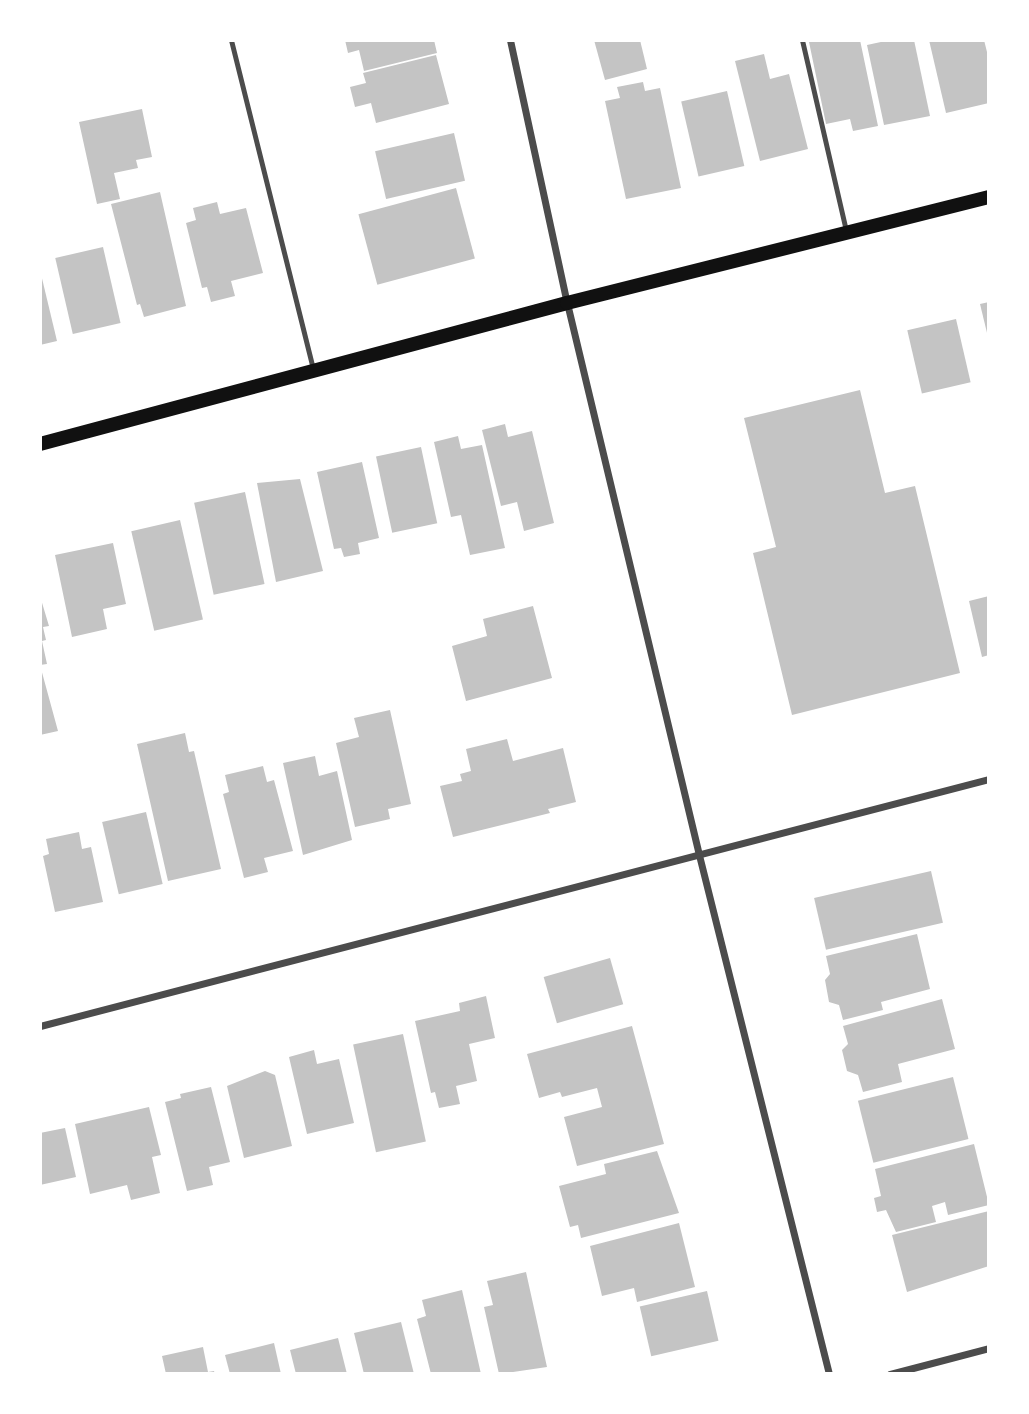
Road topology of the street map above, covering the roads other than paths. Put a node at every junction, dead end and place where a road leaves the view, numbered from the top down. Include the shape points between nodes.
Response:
1 (231, 40) edge
2 (510, 40) edge
3 (802, 40) edge
4 (989, 197) edge
5 (846, 232) junction
6 (568, 303) junction
7 (313, 371) junction
8 (40, 443) edge
9 (989, 779) edge
10 (699, 855) junction
11 (40, 1027) edge
12 (989, 1348) edge
13 (829, 1374) edge
14 (890, 1374) edge

1 - 7 lane
2 - 6 street
3 - 5 lane
4 - 5 main road
5 - 6 main road
6 - 7 main road
6 - 10 street
7 - 8 main road
9 - 10 street
10 - 11 street
10 - 13 street
12 - 14 street

